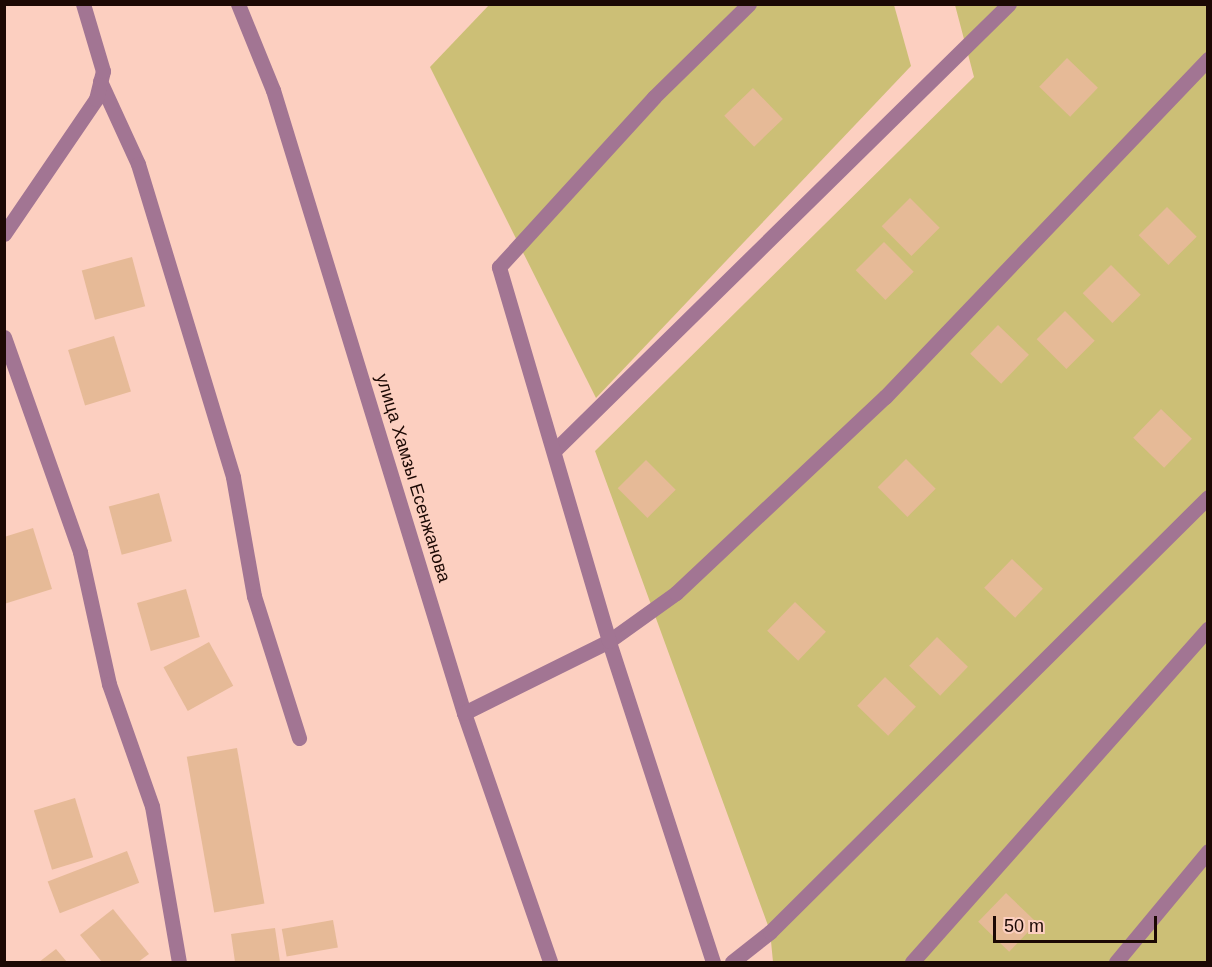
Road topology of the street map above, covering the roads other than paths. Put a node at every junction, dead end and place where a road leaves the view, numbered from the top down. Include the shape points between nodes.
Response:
1 (82, 4) edge
2 (238, 4) edge
3 (749, 4) edge
4 (1009, 4) edge
5 (1208, 59) edge
6 (100, 81) junction
7 (4, 234) edge
8 (4, 337) edge
9 (556, 449) junction
10 (1208, 497) edge
11 (1208, 630) edge
12 (609, 641) junction
13 (464, 713) junction
14 (299, 738) dead end
15 (1208, 851) edge
16 (179, 963) edge
17 (550, 963) edge
18 (713, 963) edge
19 (732, 963) edge
20 (912, 963) edge
21 (1116, 963) edge

1 - 6 street via 103,71
2 - 13 street, улица Хамзы Есенжанова via 273,90 310,204
3 - 9 street via 654,97 499,267
4 - 9 street
5 - 12 street via 885,397 676,593
6 - 7 street via 96,99
6 - 14 street via 138,164 233,477 254,596
8 - 16 street via 80,552 110,684 152,806
9 - 12 street
10 - 19 street via 770,932
11 - 20 street
12 - 13 street
12 - 18 street
13 - 17 street, улица Хамзы Есенжанова
15 - 21 street

